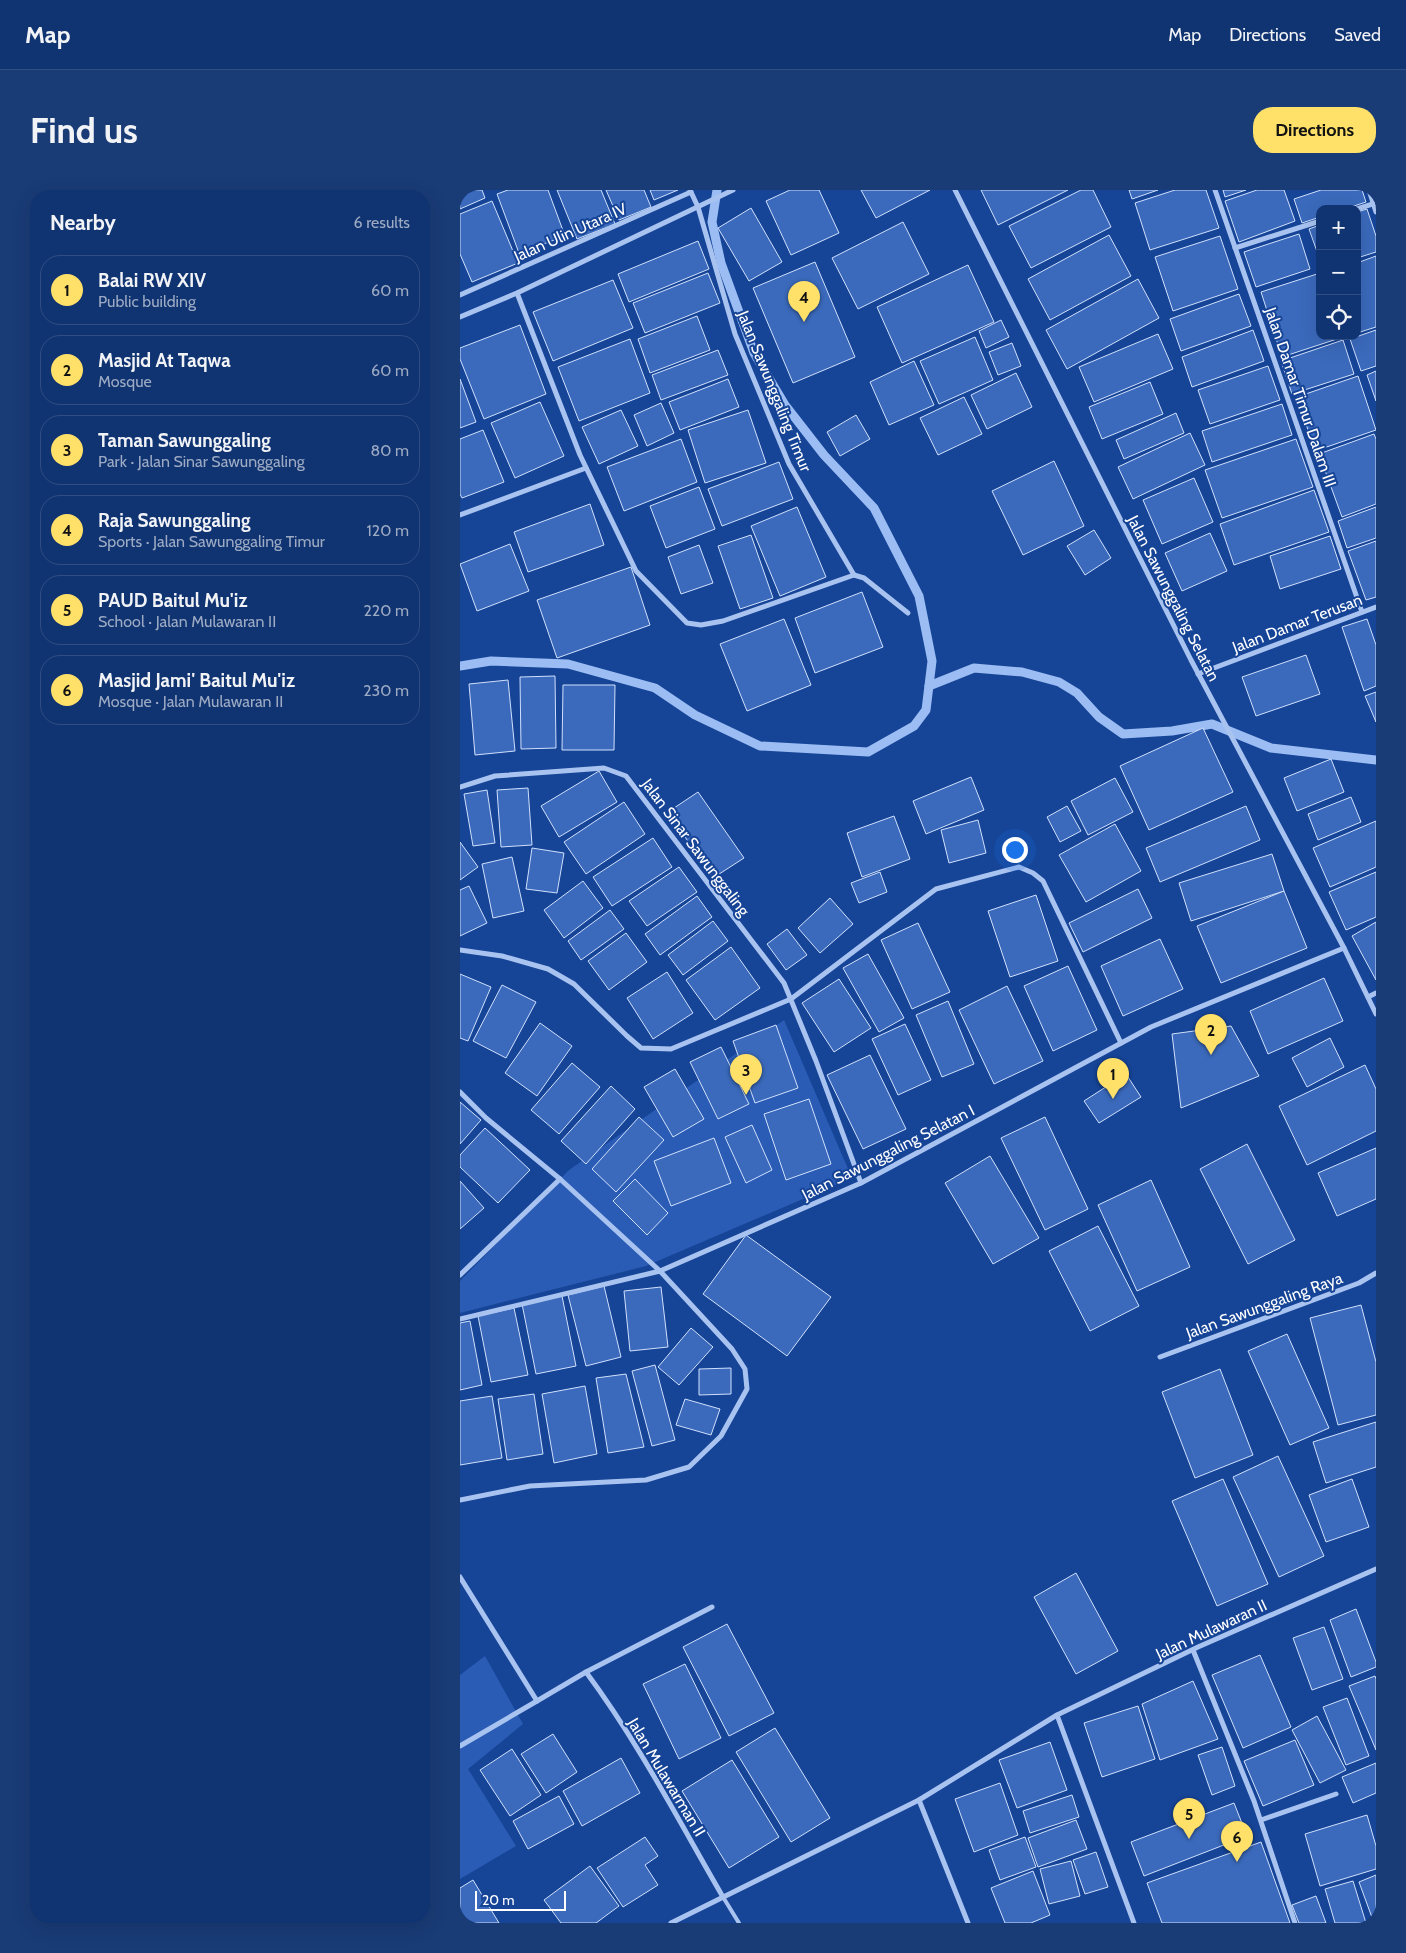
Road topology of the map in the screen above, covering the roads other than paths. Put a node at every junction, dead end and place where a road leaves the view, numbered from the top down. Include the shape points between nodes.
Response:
1 (733, 190) edge
2 (956, 190) edge
3 (1215, 190) edge
4 (1369, 190) edge
5 (691, 191) edge
6 (1375, 203) edge
7 (698, 207) junction
8 (1361, 208) edge
9 (1376, 212) edge
10 (1316, 222) edge
11 (1235, 248) junction
12 (517, 293) junction
13 (460, 295) edge
14 (460, 317) edge
15 (586, 468) junction
16 (460, 515) edge
17 (854, 575) junction
18 (1376, 607) edge
19 (1362, 612) junction
20 (908, 613) dead end
21 (1198, 674) junction
22 (460, 787) edge
23 (1344, 948) junction
24 (460, 950) edge
25 (1376, 993) edge
26 (1368, 997) junction
27 (791, 999) junction
28 (1376, 1014) edge
29 (1121, 1043) junction
30 (460, 1092) edge
31 (560, 1180) junction
32 (861, 1183) junction
33 (660, 1271) junction
34 (1376, 1273) edge
35 (460, 1275) edge
36 (460, 1318) edge
37 (1160, 1357) dead end
38 (460, 1500) edge
39 (1376, 1569) edge
40 (460, 1577) edge
41 (712, 1607) dead end
42 (1193, 1650) junction
43 (586, 1672) junction
44 (537, 1701) junction
45 (1057, 1715) junction
46 (460, 1746) edge
47 (1336, 1794) dead end
48 (919, 1800) junction
49 (1261, 1820) junction
50 (723, 1897) junction
51 (1132, 1922) edge
52 (671, 1923) edge
53 (739, 1923) edge
54 (968, 1923) edge
55 (1295, 1923) edge

1 - 7 street
2 - 21 street, Jalan Sawunggaling Selatan
3 - 11 street, Jalan Damar Timur Dalam III
4 - 6 street
5 - 7 street, Jalan Ulin Utara IV
5 - 13 street, Jalan Ulin Utara IV
6 - 8 street
6 - 9 street
7 - 12 street
7 - 17 street, Jalan Sawunggaling Timur via 735,334 789,464
10 - 11 street
11 - 19 street, Jalan Damar Timur Dalam III
12 - 14 street
12 - 15 street
15 - 16 street
15 - 17 street via 636,571 686,623 701,625 723,621
17 - 20 street via 864,578
18 - 19 street, Jalan Damar Terusan
19 - 21 street, Jalan Damar Terusan
21 - 23 street, Jalan Sawunggaling Selatan
22 - 27 street, Jalan Sinar Sawunggaling via 495,776 604,768 626,776 784,983
23 - 26 street, Jalan Sawunggaling Selatan
23 - 29 street, Jalan Sawunggaling Selatan I via 1151,1027
24 - 27 street via 502,956 548,969 574,984 642,1048 671,1050
25 - 26 street
26 - 28 street, Jalan Sawunggaling Selatan
27 - 29 street via 936,889 1019,867 1043,881
27 - 32 street, Jalan Sinar Sawunggaling
29 - 32 street, Jalan Sawunggaling Selatan I
30 - 31 street
31 - 33 street
31 - 35 street
32 - 33 street, Jalan Sawunggaling Selatan I
33 - 36 street, Jalan Sawunggaling Selatan I
33 - 38 street via 732,1349 746,1369 747,1389 721,1436 689,1467 646,1480 530,1486
34 - 37 street, Jalan Sawunggaling Raya via 1359,1283
39 - 42 street, Jalan Mulawaran II
40 - 44 street
41 - 43 street
42 - 45 street, Jalan Mulawaran II
42 - 49 street
43 - 44 street
43 - 50 street, Jalan Mulawarman II via 656,1781
44 - 46 street
45 - 48 street, Jalan Mulawaran II
45 - 51 street
47 - 49 street
48 - 50 street
48 - 54 street
49 - 55 street
50 - 52 street
50 - 53 lane

